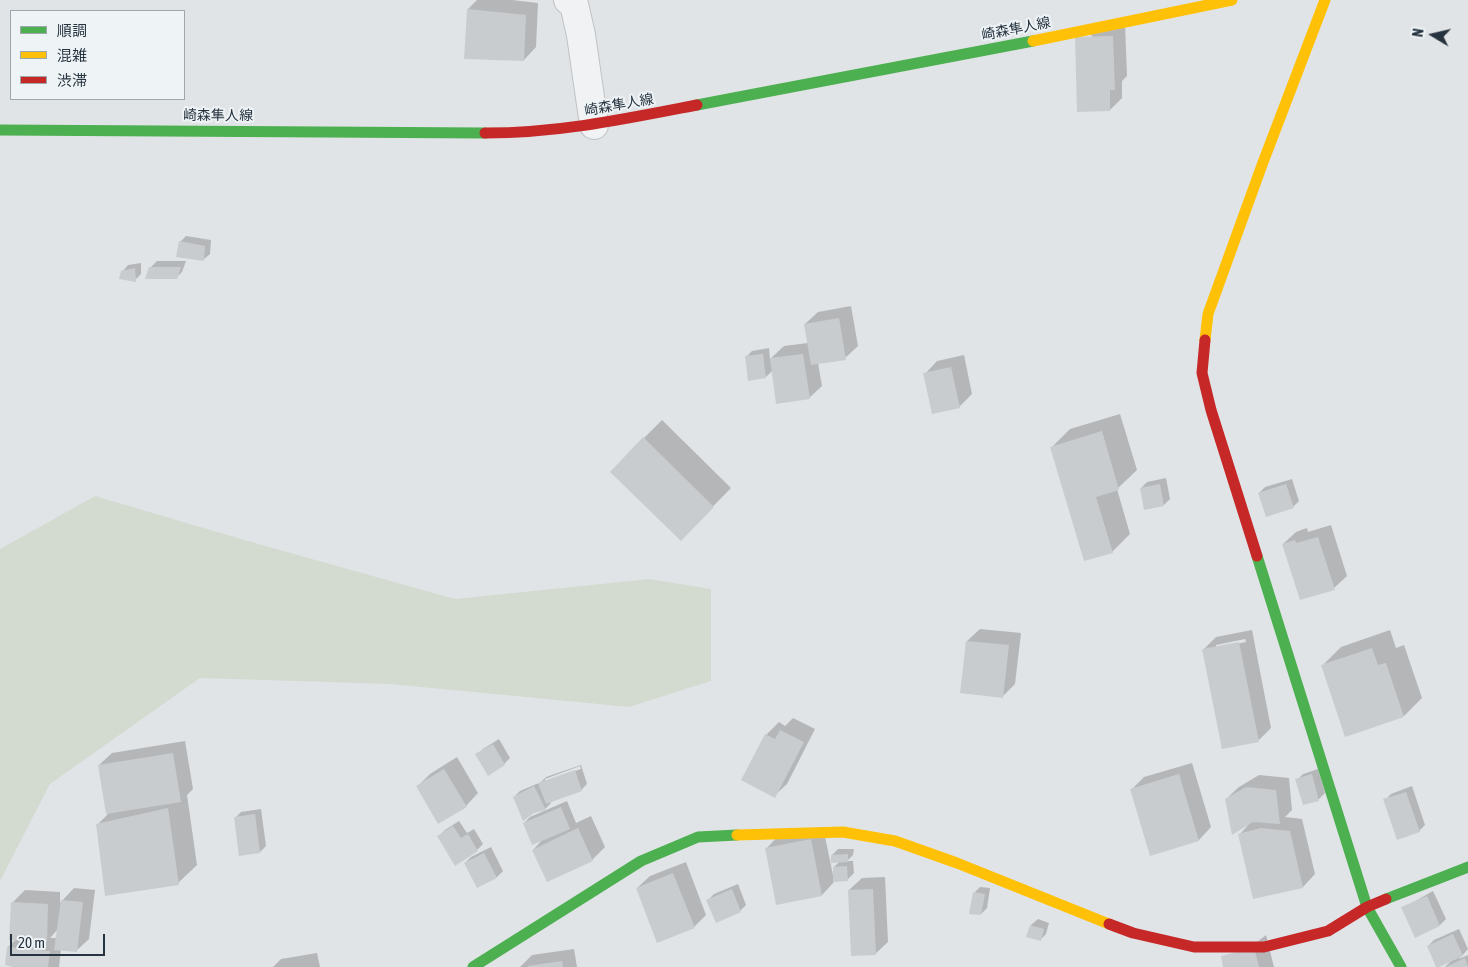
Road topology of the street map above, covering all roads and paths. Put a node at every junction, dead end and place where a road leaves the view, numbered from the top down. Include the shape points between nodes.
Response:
1 (568, 0) edge
2 (1232, 0) edge
3 (1325, 0) edge
4 (594, 125) junction
5 (0, 130) edge
6 (1468, 867) edge
7 (1368, 907) junction
8 (474, 967) edge
9 (1401, 967) edge

1 - 4 street via 574,4 581,35
2 - 4 street, 崎森隼人線
3 - 7 street via 1208,314 1202,373
4 - 5 street, 崎森隼人線 via 523,133
6 - 7 street
7 - 8 street via 1328,931 1264,947 1194,947 1133,933 957,862 895,841 843,832 698,838 641,862
7 - 9 street

